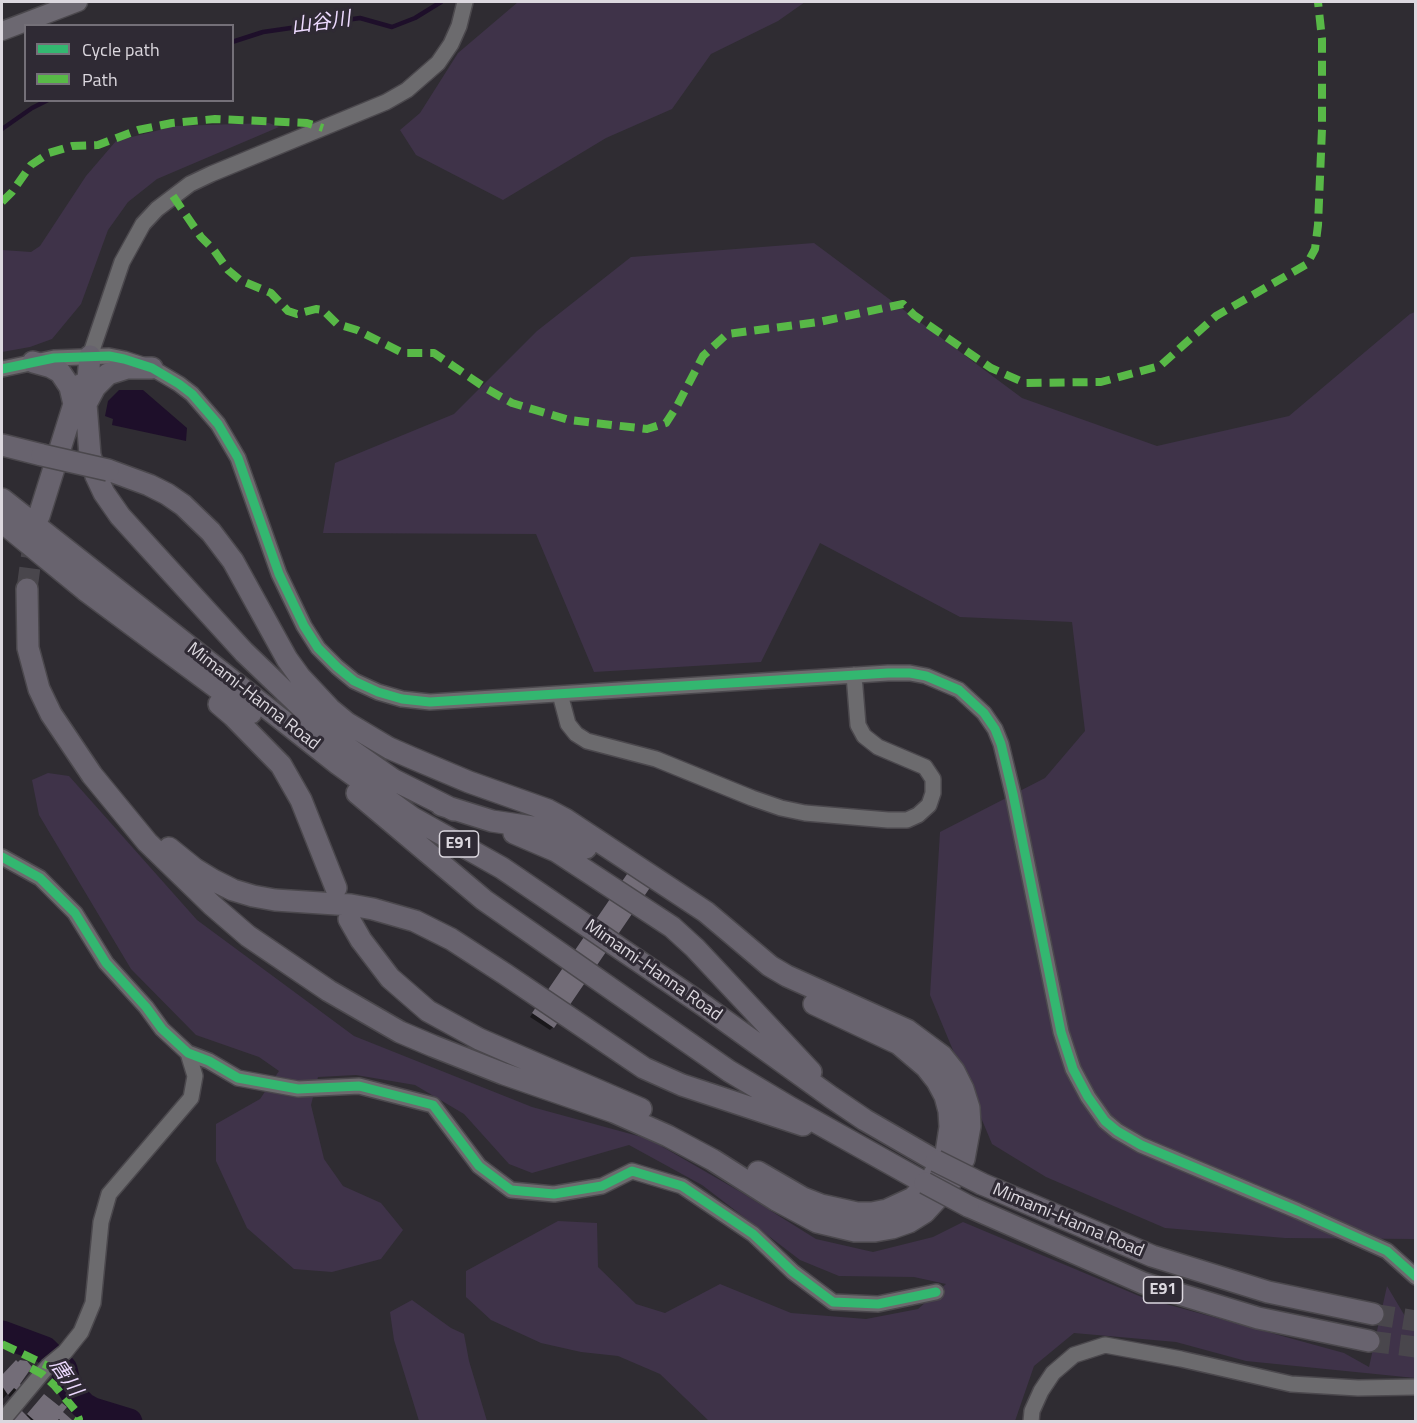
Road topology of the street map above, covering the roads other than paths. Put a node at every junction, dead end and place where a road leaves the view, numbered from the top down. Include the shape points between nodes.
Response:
1 (78, 2) edge
2 (465, 2) edge
3 (2, 31) edge
4 (90, 356) junction
5 (33, 362) junction
6 (152, 368) junction
7 (2, 369) edge
8 (80, 404) junction
9 (2, 445) edge
10 (2, 499) edge
11 (39, 516) tunnel mouth
12 (2, 522) edge
13 (27, 589) tunnel mouth
14 (85, 590) junction
15 (854, 675) junction
16 (560, 694) junction
17 (67, 741) junction
18 (441, 805) junction
19 (2, 857) edge
20 (336, 888) dead end
21 (349, 919) dead end
22 (188, 1053) junction
23 (865, 1120) junction
24 (853, 1142) junction
25 (1416, 1277) edge
26 (936, 1292) dead end
27 (1373, 1314) tunnel mouth
28 (1369, 1341) tunnel mouth
29 (1416, 1387) edge
30 (2, 1421) edge
31 (1031, 1422) edge

1 - 3 main road
2 - 4 street via 459,26 445,53 407,90 211,174 157,208 143,224 122,262
4 - 5 street
4 - 6 street via 124,358
4 - 8 highway
5 - 7 street
5 - 8 highway via 60,372
6 - 8 highway via 127,368 108,374
6 - 16 street via 192,394 218,424 238,458 304,626 318,648 354,681 402,699 430,702
8 - 11 highway
8 - 18 highway via 96,476 120,516 142,542 244,652 321,726 394,780
9 - 17 highway, bridge via 108,470 167,494 212,532 233,561 287,659 347,723 412,758 565,819 688,899 770,966 907,1030 926,1043 948,1064 963,1089 970,1126 964,1159 938,1200 909,1221 875,1232 836,1228 795,1211 668,1136 400,1032 296,969 212,905 147,842
10 - 23 highway, Mimami-Hanna Road / E91 via 357,778 413,818 511,874
12 - 14 highway, Mimami-Hanna Road / E91
13 - 17 highway via 26,626 33,668 39,689
14 - 20 highway via 233,716 281,765 301,800
14 - 24 highway, Mimami-Hanna Road / E91 via 334,774 484,900 729,1071
15 - 16 street
15 - 16 street via 858,725 864,736 878,747 925,767 933,779 929,805 907,820 805,813 762,801 656,759 587,741 568,724
15 - 25 street via 910,673 935,679 972,701 994,729 1007,764 1061,1032 1073,1069 1106,1121 1141,1145 1387,1251
17 - 24 highway, E91 via 154,835 213,880 253,896 351,905 415,921 506,974 644,1068 682,1085
18 - 21 highway via 571,838 698,921 765,979 914,1054 937,1081 949,1111 946,1153 932,1178 913,1198 872,1213 839,1210 803,1198 671,1122 526,1060 428,1011 390,978
18 - 23 highway via 556,851 672,927 825,1087
19 - 22 street via 40,878 75,913 106,963 162,1029
22 - 26 street via 238,1078 298,1089 359,1086 433,1105 479,1166 511,1190 554,1194 602,1186 632,1171 682,1186 753,1234 793,1272 833,1302 878,1304
22 - 30 street via 195,1076 191,1098 109,1194 101,1222 93,1303 81,1332
23 - 27 highway, Mimami-Hanna Road / E91, bridge via 982,1184 1152,1256 1268,1292
24 - 28 highway, Mimami-Hanna Road / E91, bridge via 968,1206 1143,1283 1258,1318
29 - 31 street via 1291,1384 1105,1345 1074,1355 1053,1373 1032,1411

